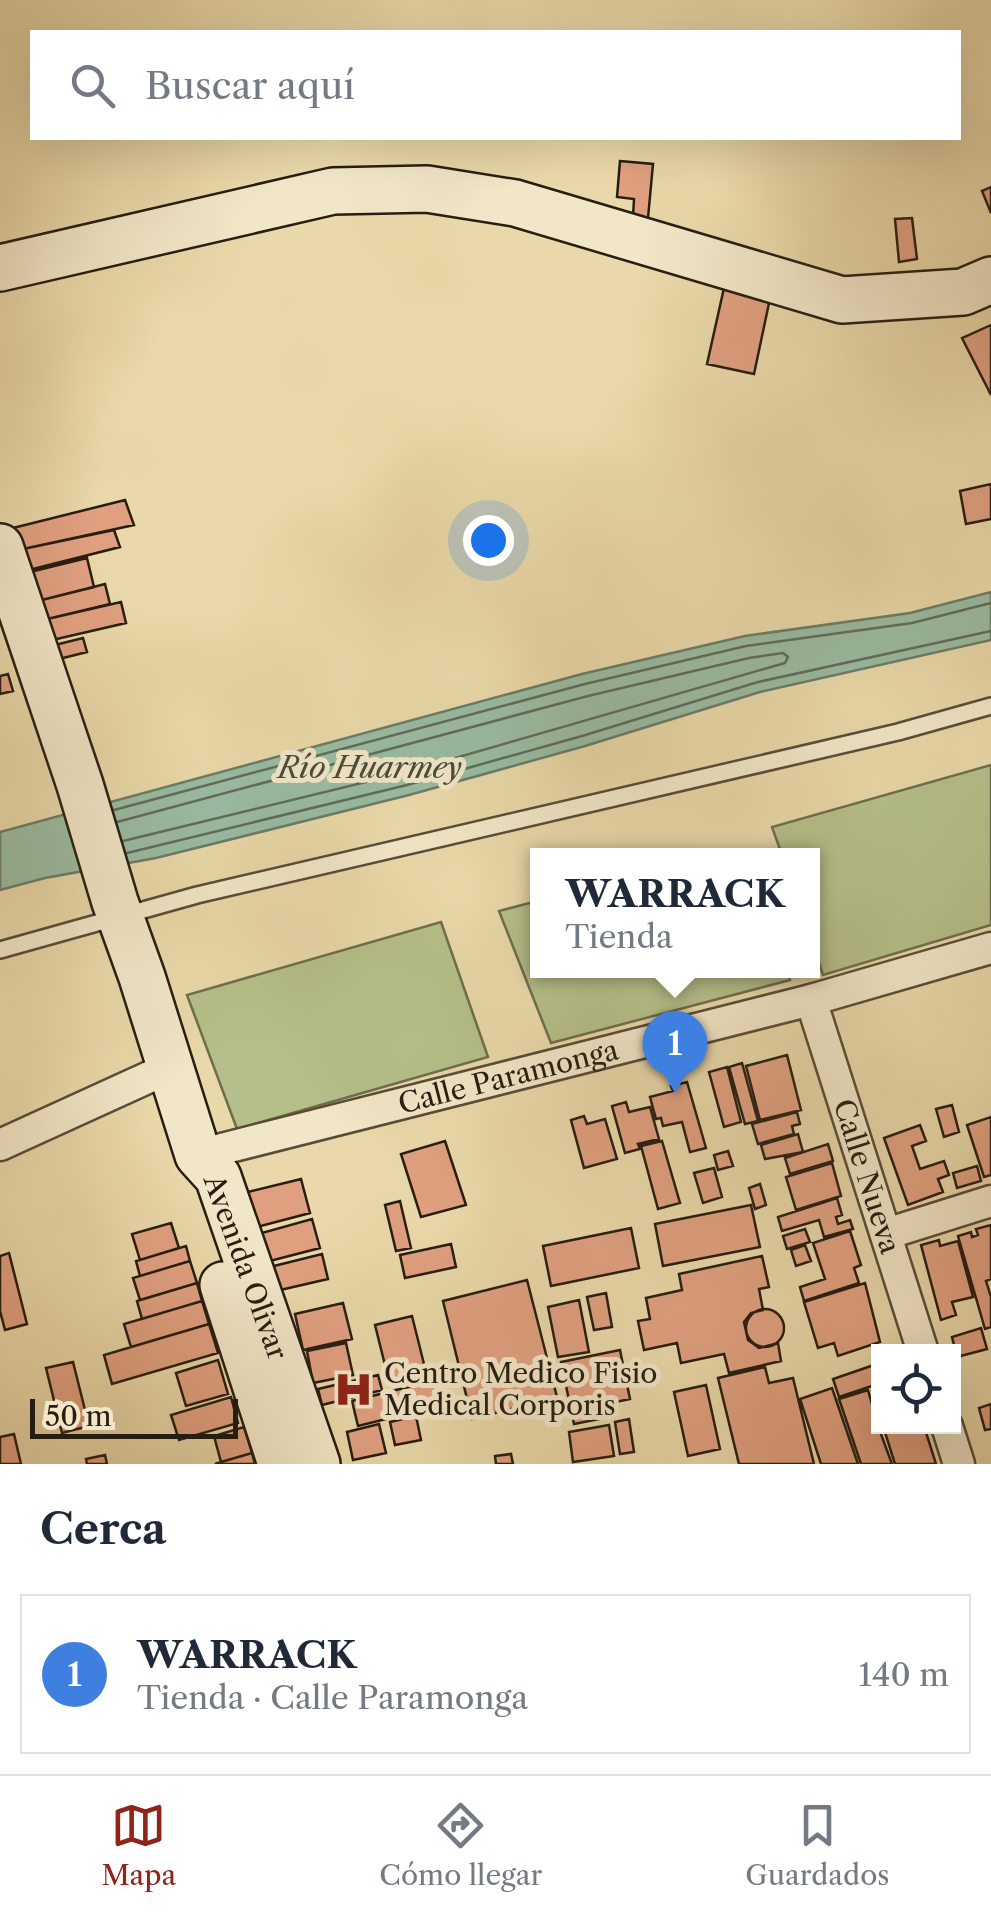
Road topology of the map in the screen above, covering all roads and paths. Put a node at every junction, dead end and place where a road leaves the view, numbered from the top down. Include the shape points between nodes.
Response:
1 (0, 268) edge
2 (991, 280) edge
3 (0, 547) edge
4 (991, 706) edge
5 (118, 910) junction
6 (991, 948) edge
7 (0, 950) edge
8 (811, 1000) junction
9 (169, 1068) junction
10 (0, 1144) edge
11 (198, 1155) junction
12 (991, 1201) edge
13 (886, 1234) junction
14 (920, 1344) edge
15 (950, 1434) edge
16 (281, 1464) edge
17 (316, 1464) edge
18 (959, 1464) edge

1 - 2 street via 333,191 426,190 515,202 842,300 964,292
3 - 5 street
4 - 5 lane
5 - 7 lane
5 - 9 street
6 - 8 street, Calle Paramonga
8 - 11 street, Calle Paramonga
8 - 13 street, Calle Nueva
9 - 10 street
9 - 11 street
11 - 16 street, Avenida Olivar via 190,1172 193,1193
11 - 17 street, Avenida Olivar via 218,1177
12 - 13 street
13 - 14 street, Calle Nueva
15 - 18 street

